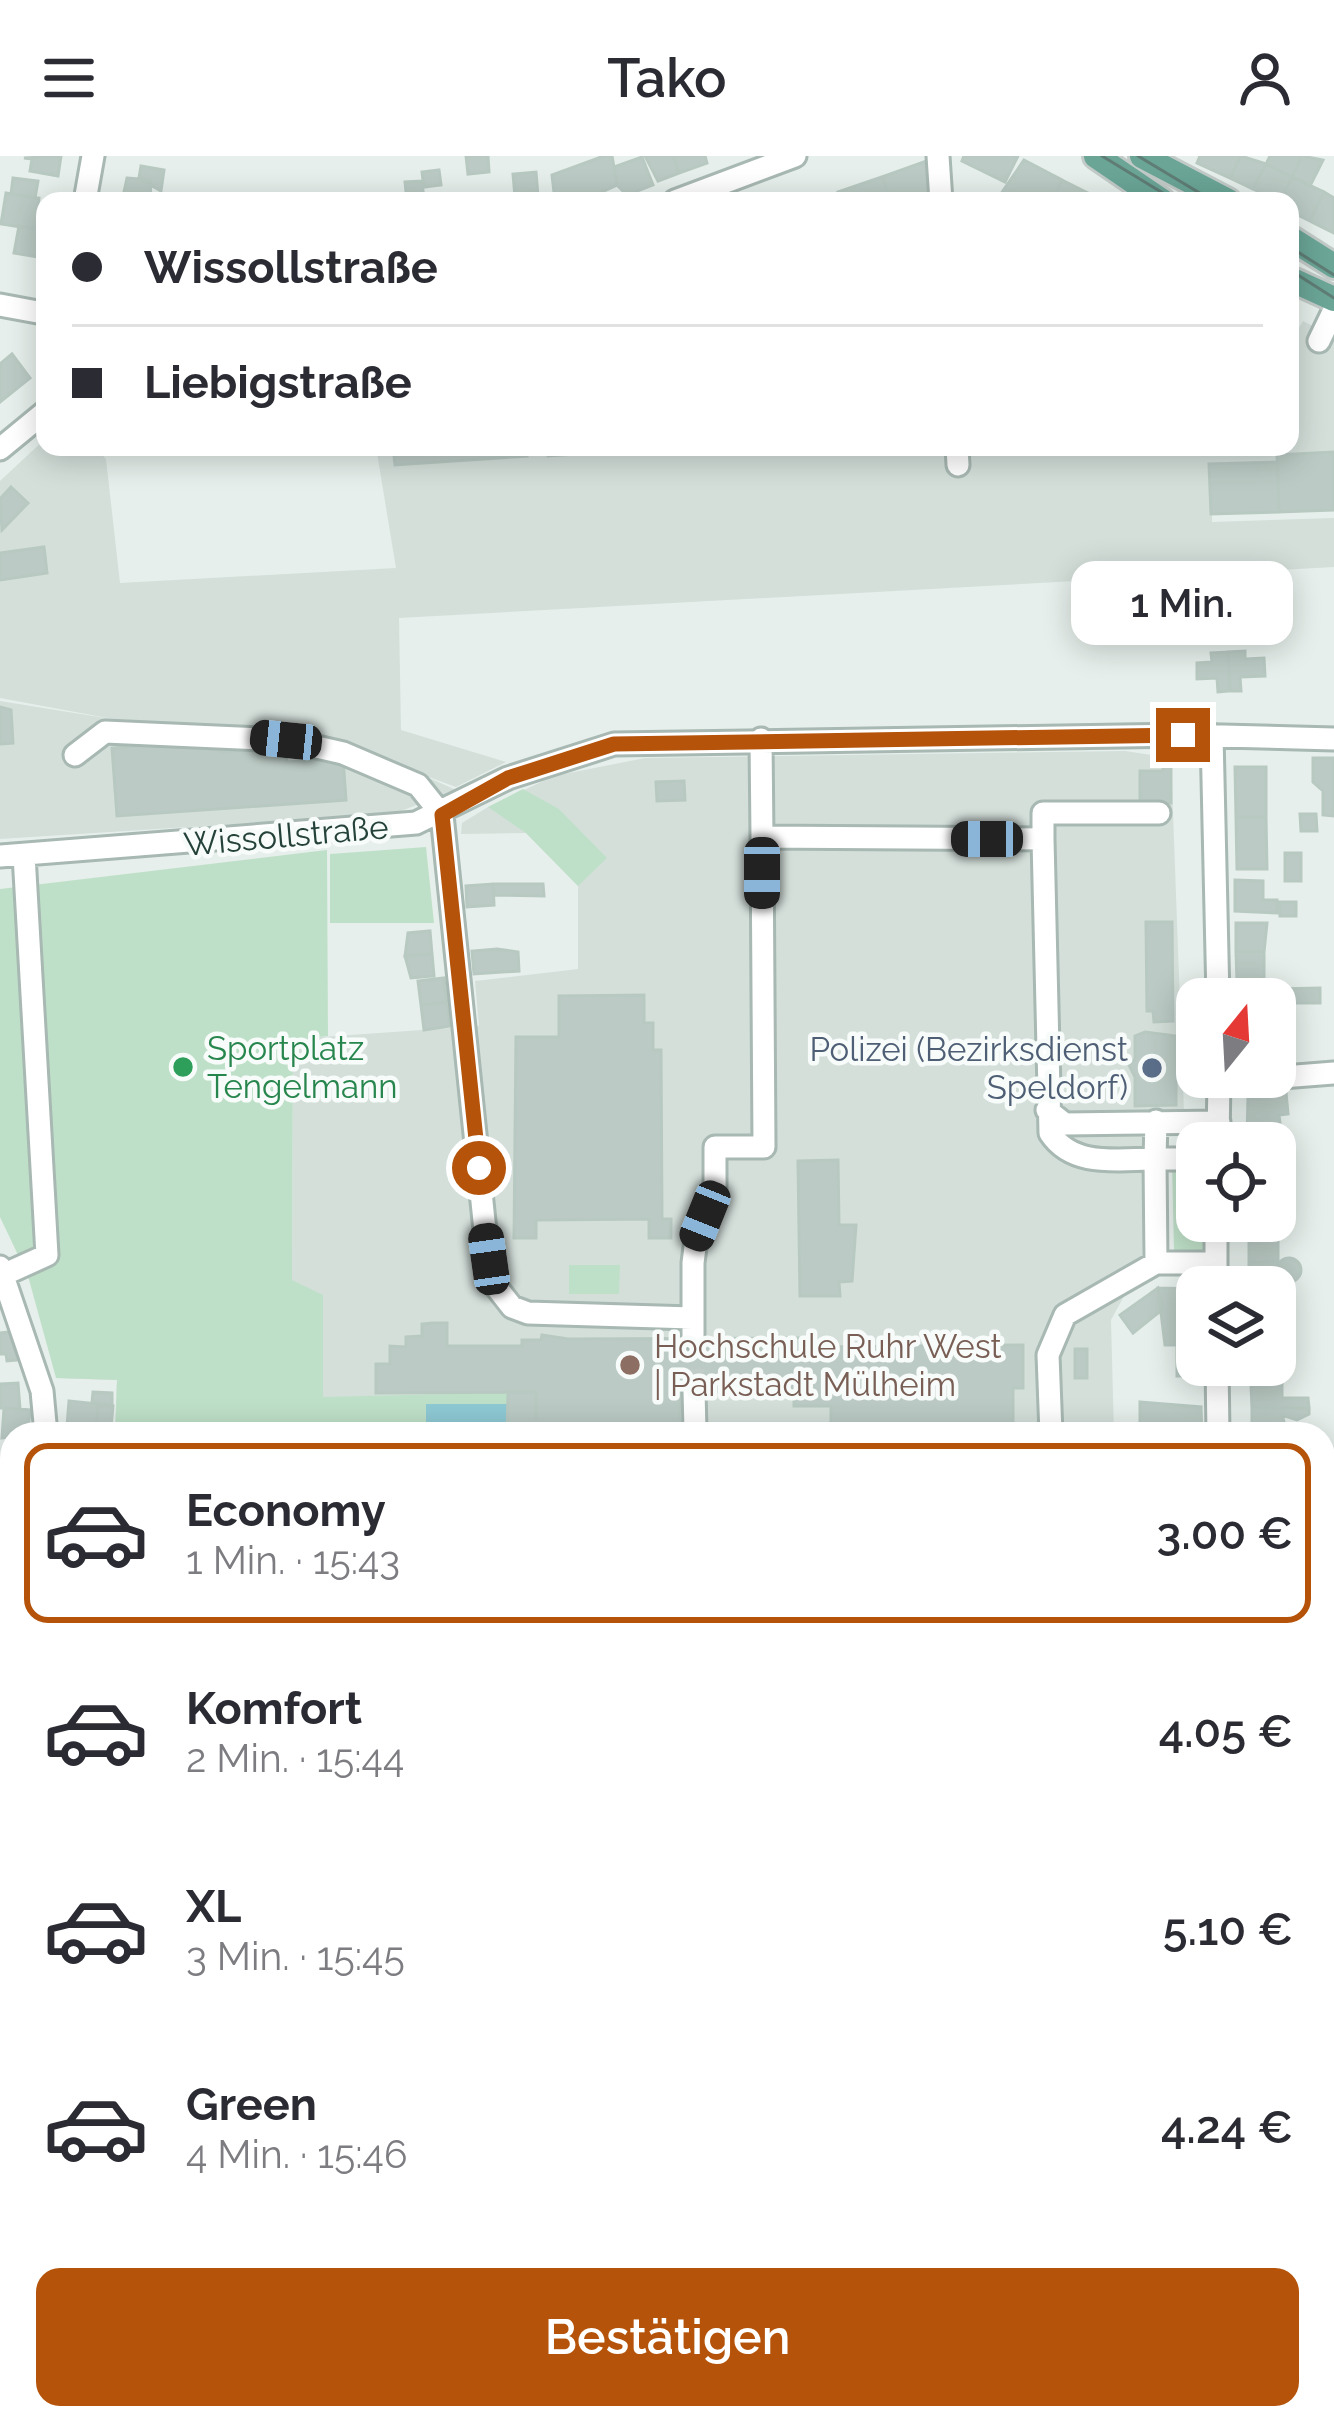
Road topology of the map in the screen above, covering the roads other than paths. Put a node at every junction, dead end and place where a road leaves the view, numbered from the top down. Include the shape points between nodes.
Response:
1 (93, 156) edge
2 (795, 156) edge
3 (938, 156) edge
4 (1096, 156) edge
5 (1142, 156) edge
6 (87, 192) edge
7 (699, 192) edge
8 (940, 192) edge
9 (1149, 192) edge
10 (1211, 192) edge
11 (1299, 244) edge
12 (1334, 266) edge
13 (1299, 282) edge
14 (1334, 298) edge
15 (0, 305) edge
16 (36, 310) edge
17 (1334, 310) edge
18 (1319, 341) dead end
19 (36, 419) edge
20 (0, 449) edge
21 (1211, 735) junction
22 (1334, 739) edge
23 (760, 740) junction
24 (75, 754) dead end
25 (1159, 813) dead end
26 (442, 815) junction
27 (762, 838) junction
28 (1043, 839) junction
29 (24, 855) junction
30 (0, 856) edge
31 (1217, 978) edge
32 (1334, 1073) edge
33 (1296, 1075) edge
34 (1047, 1110) junction
35 (1156, 1121) junction
36 (1176, 1125) edge
37 (1155, 1159) junction
38 (1176, 1159) edge
39 (1216, 1242) edge
40 (1156, 1263) junction
41 (1216, 1263) joint
42 (2, 1271) edge
43 (1217, 1386) edge
44 (694, 1390) tunnel mouth
45 (45, 1422) edge
46 (695, 1422) edge
47 (1051, 1422) edge
48 (1218, 1422) edge

1 - 6 street
2 - 7 street
3 - 8 street
4 - 9 main road
5 - 10 main road
11 - 12 main road
13 - 14 main road
15 - 16 street
17 - 18 street
19 - 20 street
21 - 22 street, Wissollstraße
21 - 23 street, Wissollstraße
21 - 31 street
23 - 26 street, Wissollstraße via 614,744 508,778
23 - 27 street
24 - 26 street via 105,732 286,740 418,784
25 - 28 street via 1043,813
26 - 27 street via 490,1280 512,1307 692,1328 696,1239 715,1194 716,1147 764,1147
26 - 29 street, Wissollstraße via 381,829
27 - 28 street
28 - 34 street
29 - 30 street, Wissollstraße
29 - 42 street via 47,1255
32 - 33 street
34 - 35 street via 1064,1124
34 - 37 street via 1050,1133 1067,1151
35 - 36 street
35 - 37 street
37 - 38 street
37 - 40 street
39 - 41 street
40 - 41 street
40 - 47 street via 1057,1324 1048,1355
42 - 45 street
43 - 48 street
44 - 46 street

